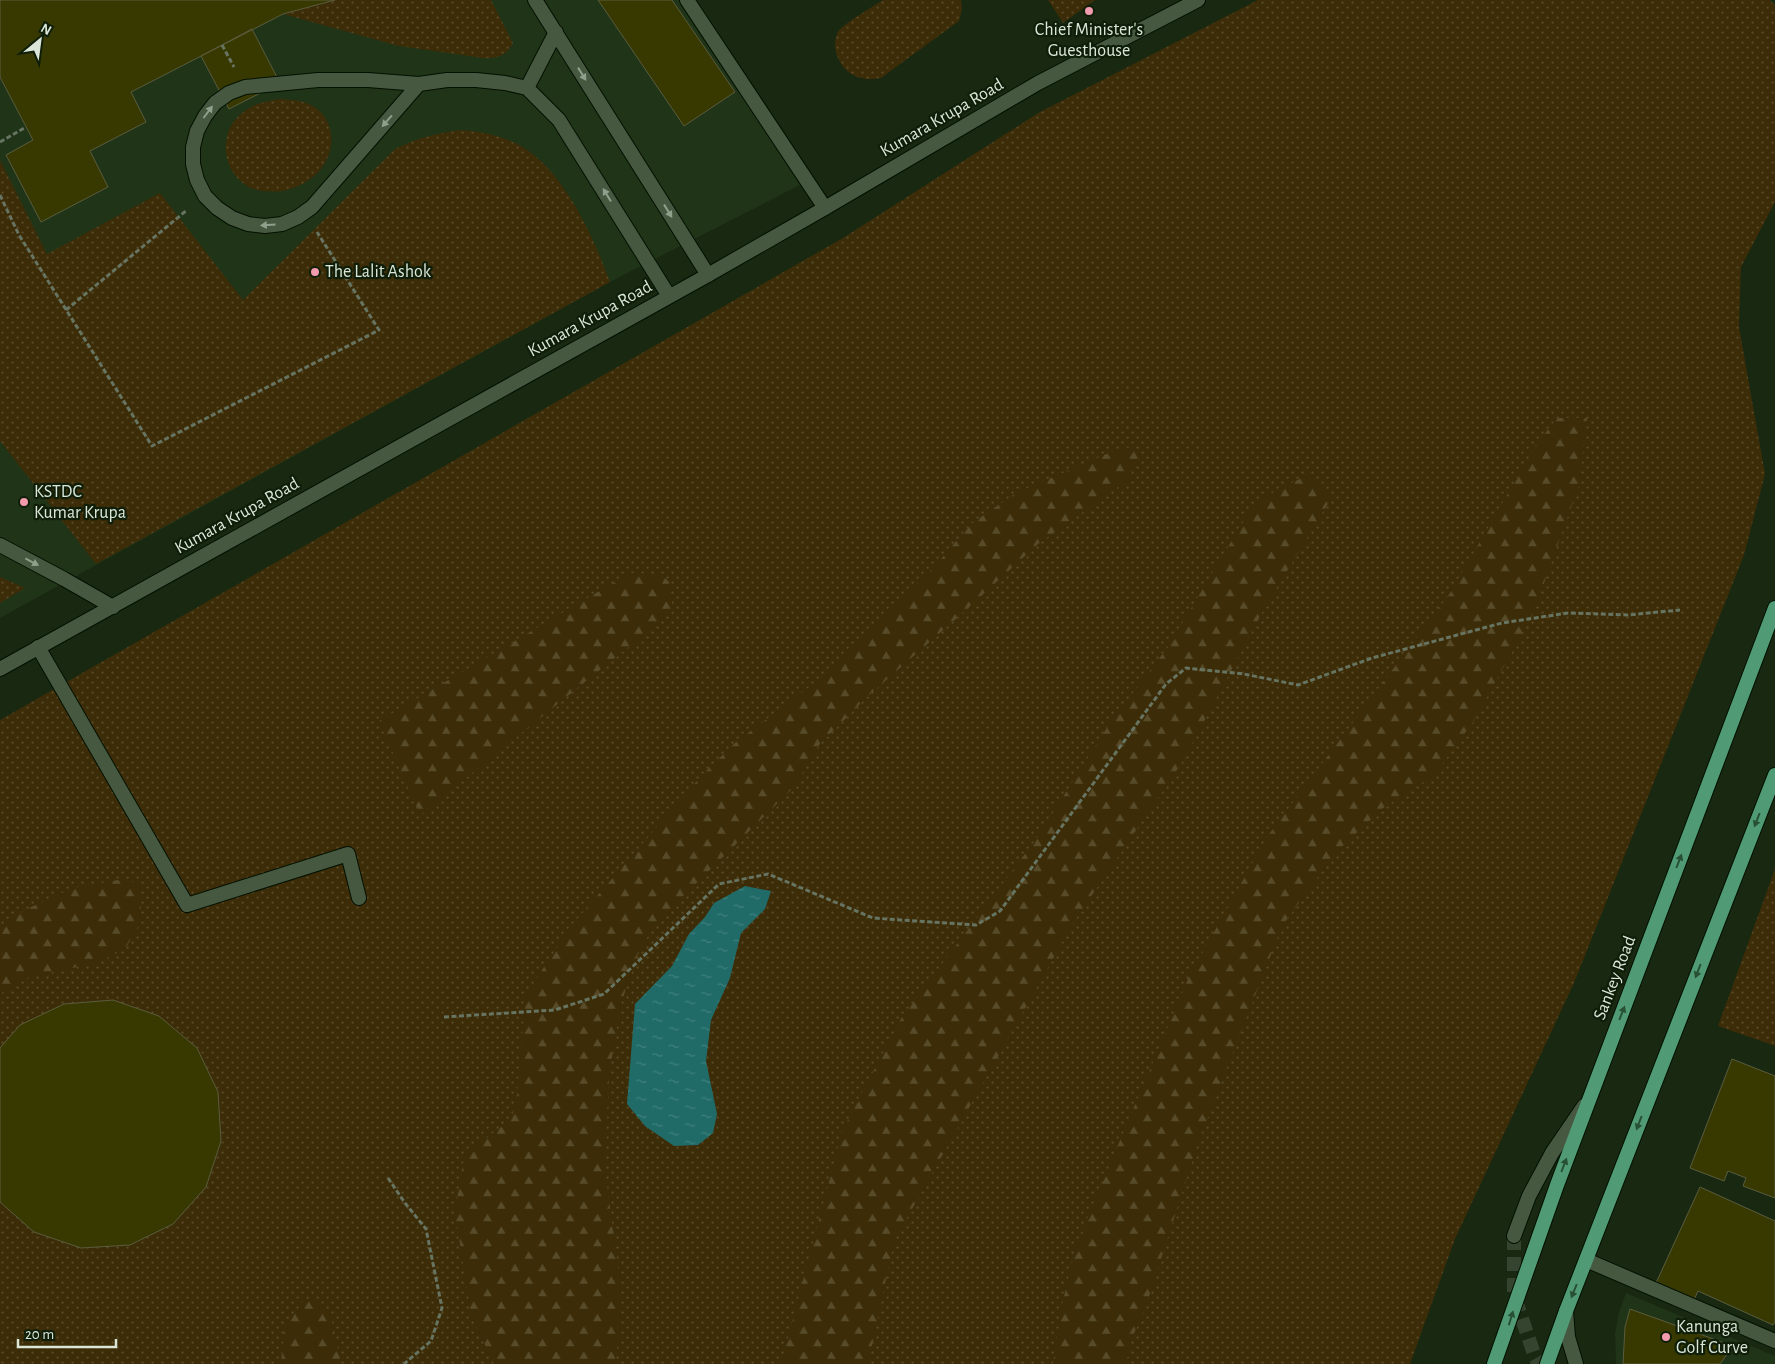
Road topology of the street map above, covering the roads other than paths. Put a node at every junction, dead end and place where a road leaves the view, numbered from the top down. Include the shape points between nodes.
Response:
1 (535, 0) edge
2 (687, 0) edge
3 (1198, 0) edge
4 (556, 32) junction
5 (419, 84) junction
6 (527, 88) junction
7 (824, 208) junction
8 (708, 275) junction
9 (669, 296) junction
10 (0, 544) edge
11 (113, 607) junction
12 (1775, 608) edge
13 (38, 648) junction
14 (0, 669) edge
15 (1775, 775) edge
16 (359, 898) dead end
17 (1589, 1099) junction
18 (1514, 1236) tunnel mouth
19 (1586, 1260) junction
20 (1566, 1311) junction
21 (1775, 1341) edge
22 (1494, 1364) edge
23 (1547, 1364) edge
24 (1576, 1364) edge

1 - 4 street
2 - 7 street
3 - 7 street, Kumara Krupa Road via 1038,83
4 - 6 street
4 -> 8 street
5 -> 5 street via 312,206 282,224 248,224 232,218 205,196 197,180 193,164 197,131 204,116 229,93 245,87 318,80
5 - 6 street via 476,80
9 -> 6 street via 559,120
7 - 8 street, Kumara Krupa Road
8 - 9 street, Kumara Krupa Road
9 - 11 street, Kumara Krupa Road
10 -> 11 street
11 - 13 street, Kumara Krupa Road
17 -> 12 main road, Sankey Road
13 - 14 street, Kumara Krupa Road
13 - 16 street via 187,905 348,854
15 -> 19 main road
17 - 18 street via 1547,1161
22 -> 17 main road, Sankey Road
19 -> 20 main road
19 - 21 street
20 - 23 main road
20 - 24 street via 1568,1337

